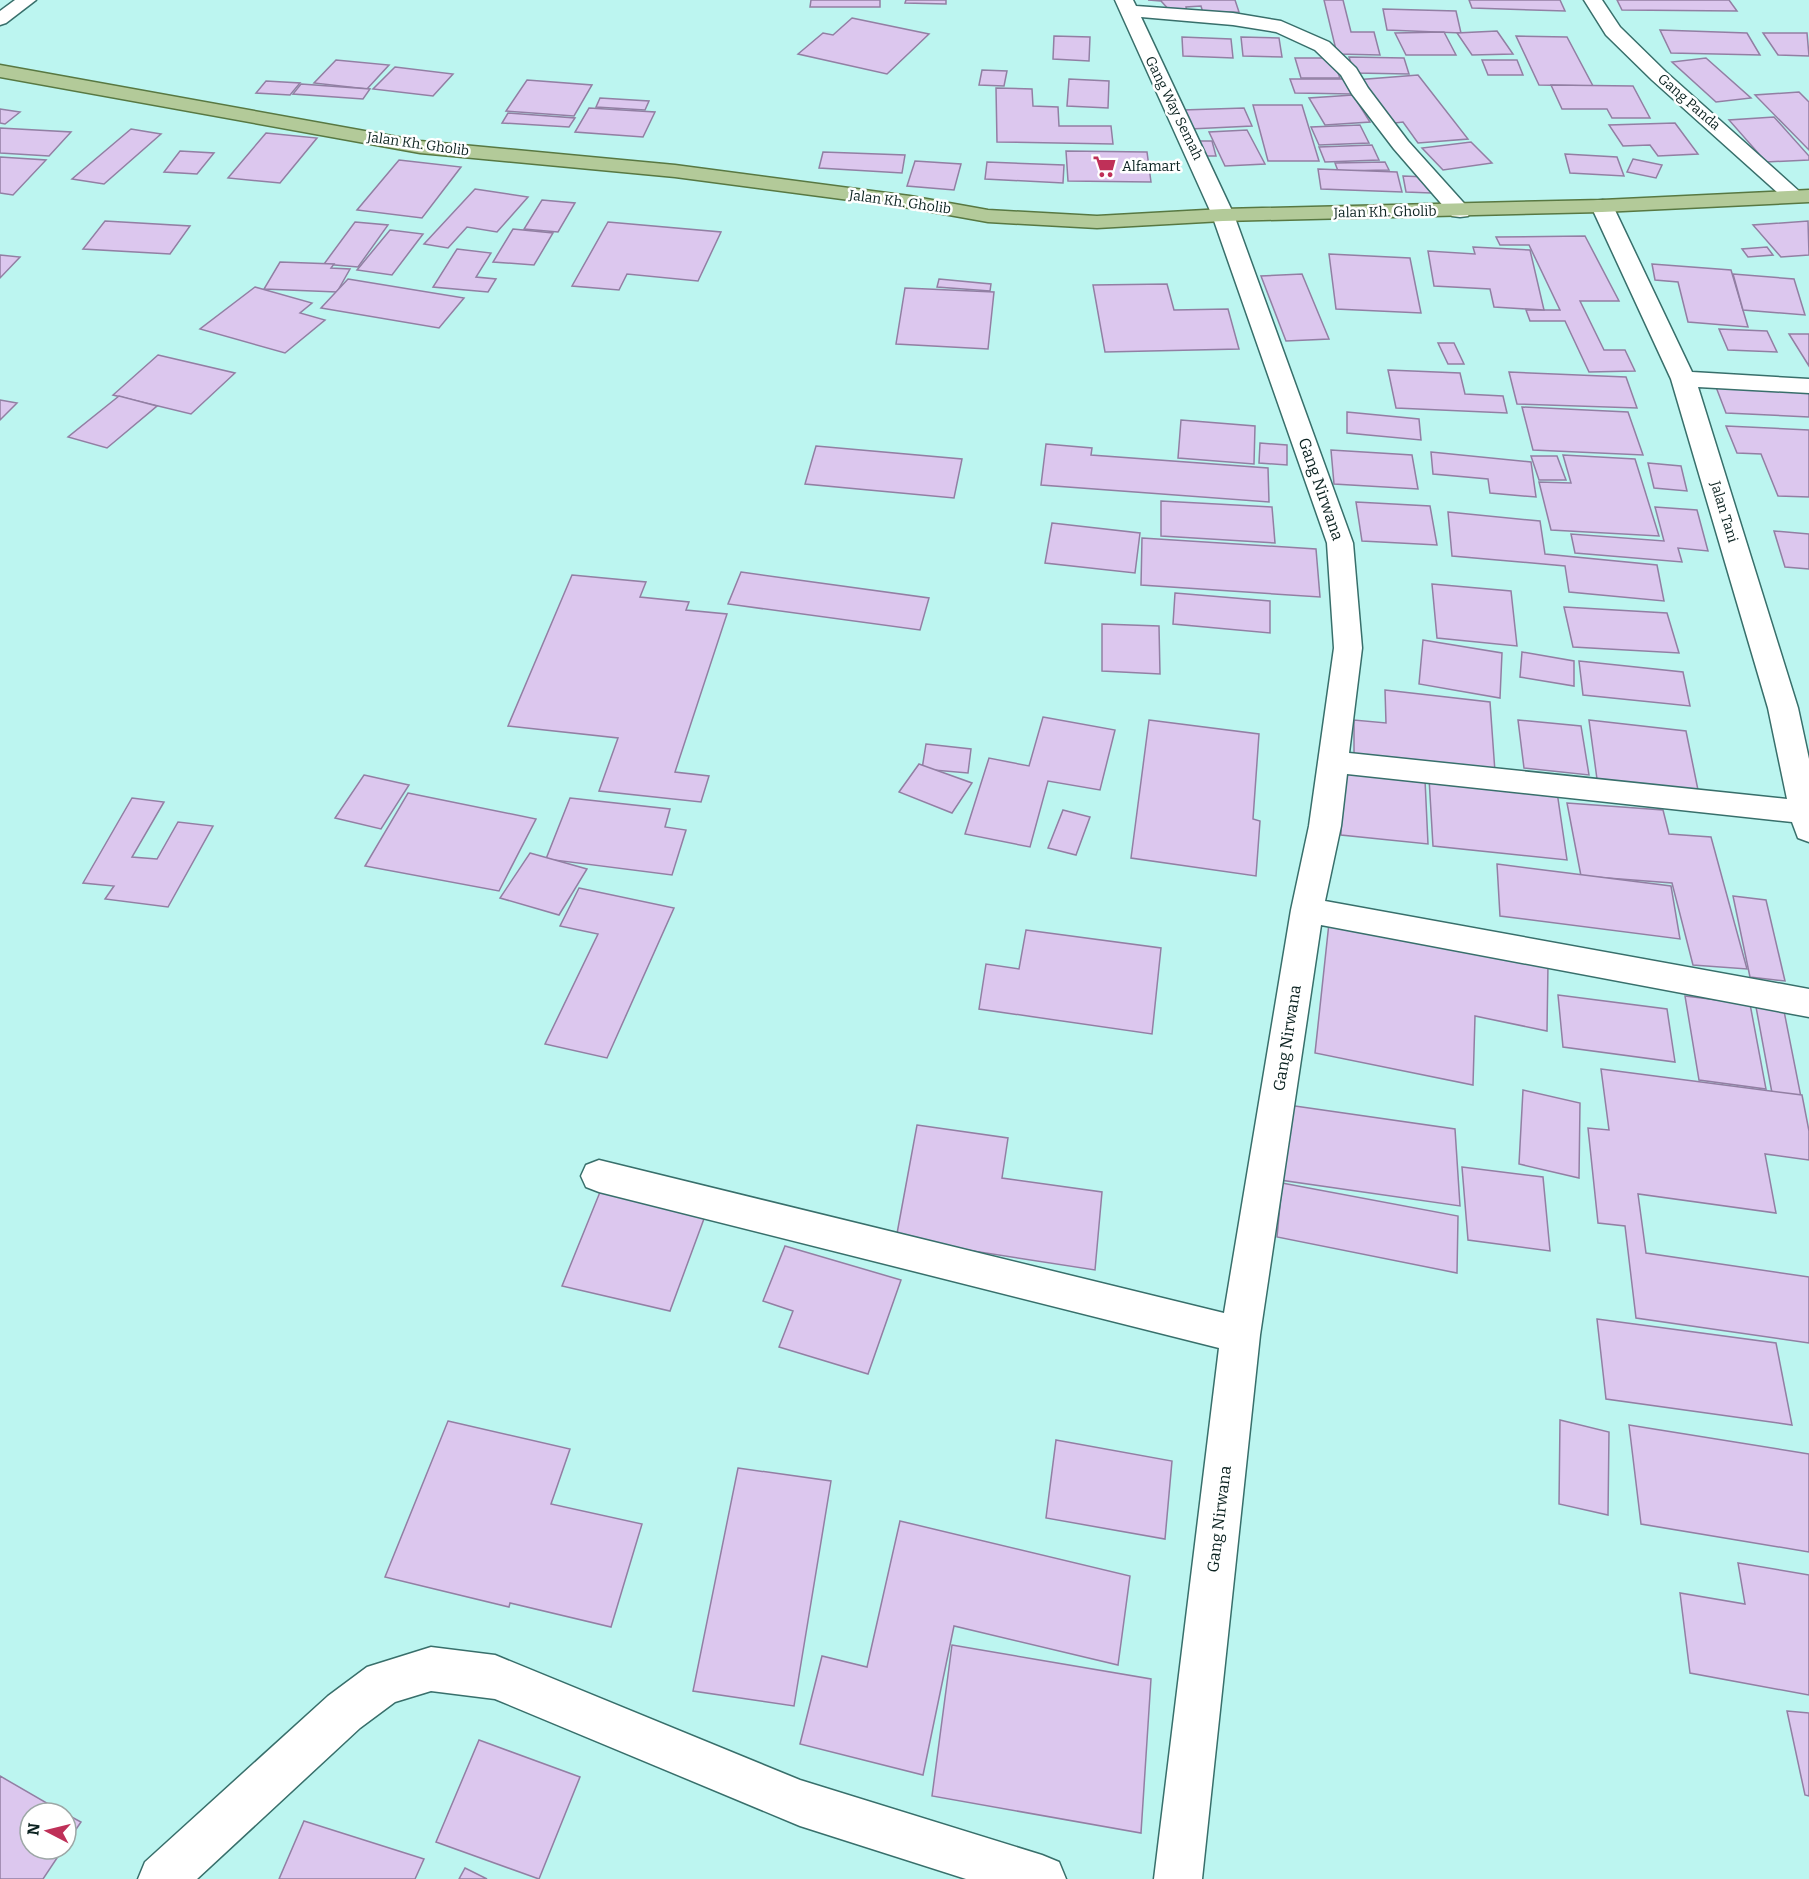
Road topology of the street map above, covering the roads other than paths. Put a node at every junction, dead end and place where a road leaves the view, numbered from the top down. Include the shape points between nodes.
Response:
1 (27, 0) edge
2 (1593, 0) edge
3 (1126, 5) edge
4 (0, 19) edge
5 (0, 71) edge
6 (1801, 196) edge
7 (1602, 206) junction
8 (1460, 210) junction
9 (1223, 215) junction
10 (1683, 379) junction
11 (1809, 386) edge
12 (1334, 762) junction
13 (1807, 821) edge
14 (1307, 910) junction
15 (1809, 1003) edge
16 (598, 1176) dead end
17 (1240, 1335) junction
18 (162, 1879) edge
19 (1042, 1879) edge
20 (1178, 1879) edge

1 - 4 street
2 - 6 street, Gang Panda via 1613,31 1636,54
3 - 8 street via 1281,27 1322,46 1348,72 1401,145
3 - 9 street, Gang Way Semah
5 - 9 main road, Jalan Kh. Gholib via 420,147 675,171 988,216 1097,222
6 - 7 main road, Jalan Kh. Gholib
7 - 8 main road, Jalan Kh. Gholib
7 - 10 street, Jalan Tani
8 - 9 main road, Jalan Kh. Gholib
9 - 12 street, Gang Nirwana via 1340,543 1348,648
10 - 11 street
10 - 13 street, Jalan Tani via 1783,708
12 - 13 street
12 - 14 street, Gang Nirwana
14 - 15 street
14 - 17 street, Gang Nirwana
16 - 17 street
17 - 20 street, Gang Nirwana
18 - 19 street via 344,1712 383,1683 431,1669 495,1677 800,1803

